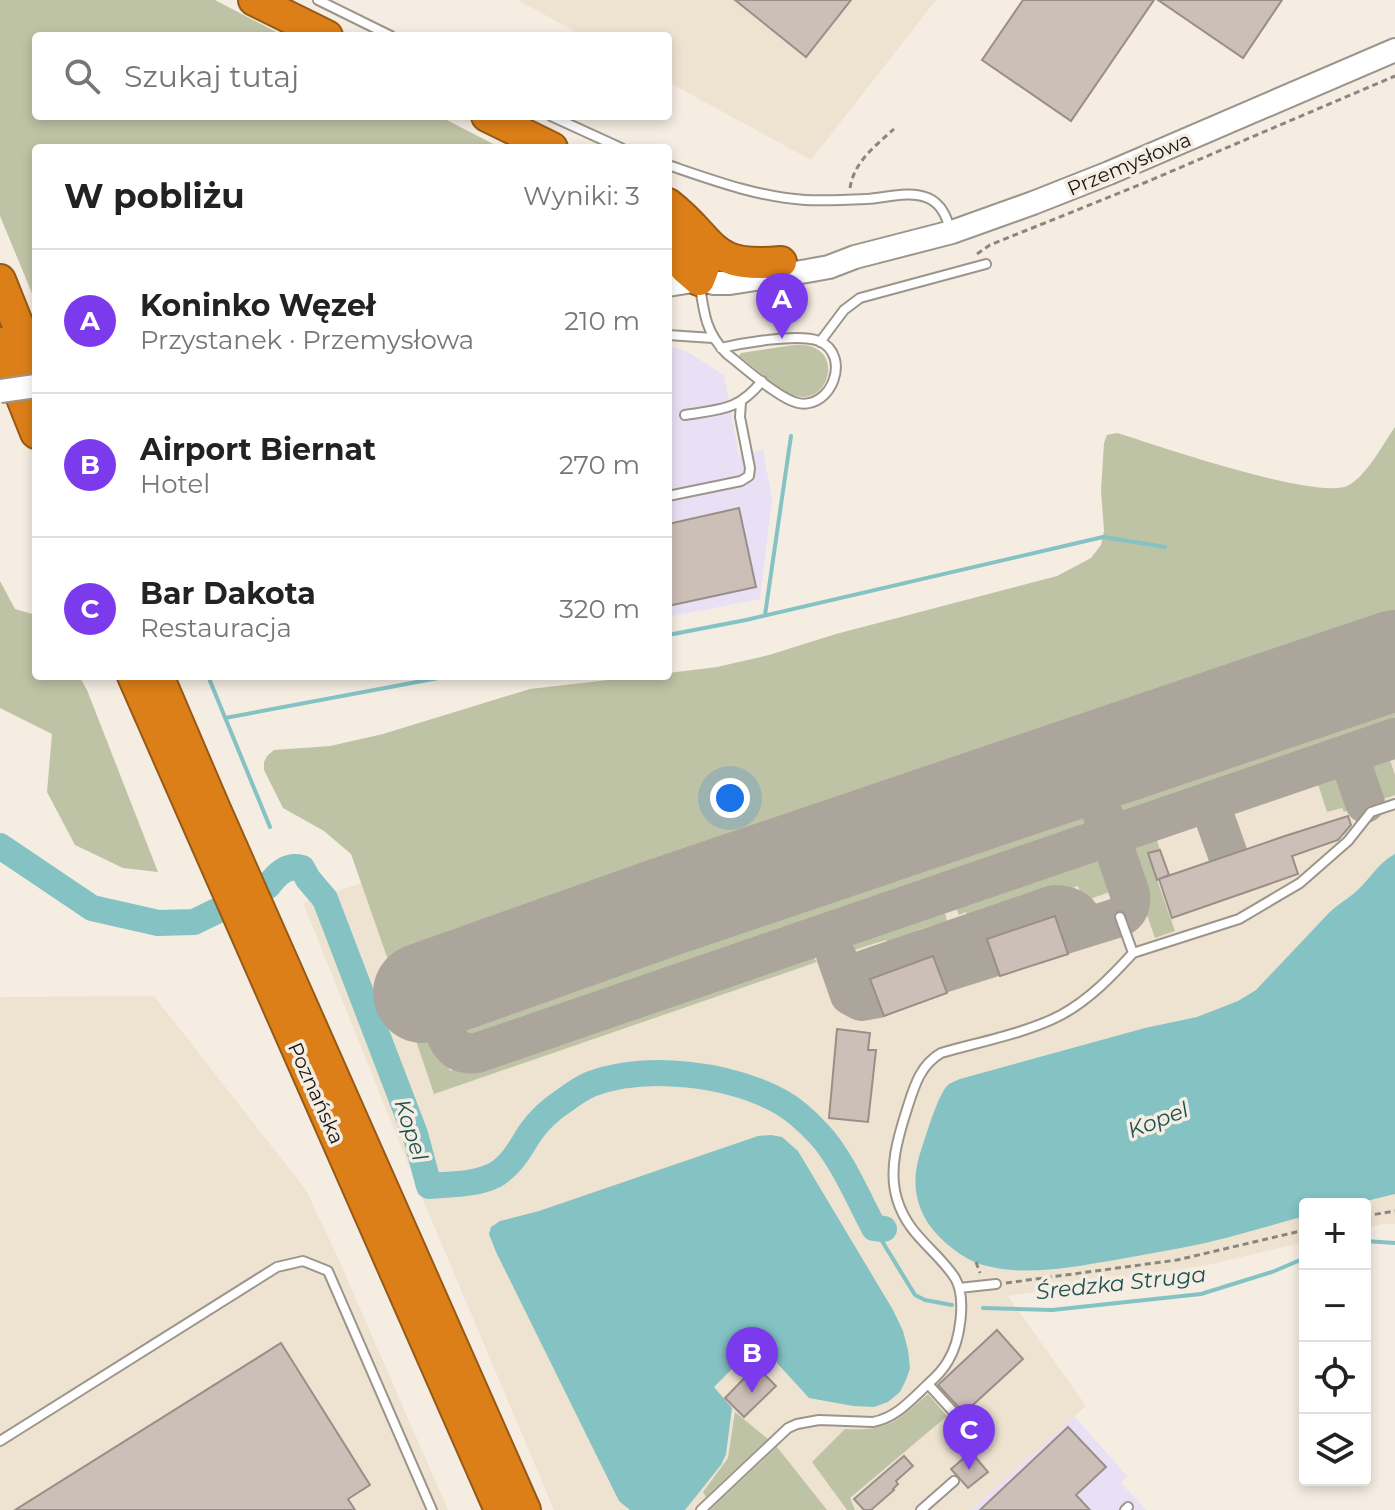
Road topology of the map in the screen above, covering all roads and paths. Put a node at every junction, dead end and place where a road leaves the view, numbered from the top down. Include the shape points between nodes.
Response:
1 (254, 0) edge
2 (318, 0) edge
3 (319, 32) edge
4 (383, 32) edge
5 (1395, 50) edge
6 (1395, 76) edge
7 (495, 120) edge
8 (560, 120) edge
9 (894, 129) dead end
10 (544, 144) edge
11 (612, 144) edge
12 (672, 166) edge
13 (849, 200) junction
14 (672, 211) edge
15 (682, 229) edge
16 (952, 232) junction
17 (855, 257) junction
18 (672, 259) edge
19 (781, 262) junction
20 (983, 265) joint
21 (0, 280) edge
22 (699, 280) junction
23 (672, 284) edge
24 (672, 335) edge
25 (713, 338) junction
26 (820, 342) junction
27 (0, 343) edge
28 (721, 348) junction
29 (32, 360) edge
30 (762, 381) junction
31 (32, 387) edge
32 (0, 391) edge
33 (741, 402) junction
34 (685, 415) dead end
35 (32, 423) edge
36 (672, 495) edge
37 (135, 680) edge
38 (159, 680) edge
39 (1395, 804) edge
40 (232, 875) junction
41 (1120, 917) dead end
42 (260, 940) junction
43 (1133, 953) junction
44 (1395, 1211) edge
45 (1371, 1215) edge
46 (1299, 1231) edge
47 (996, 1284) joint
48 (959, 1288) junction
49 (928, 1384) junction
50 (958, 1417) dead end
51 (0, 1441) edge
52 (954, 1481) dead end
53 (432, 1510) edge
54 (500, 1510) edge
55 (525, 1510) edge
56 (701, 1510) edge
57 (921, 1510) edge

1 - 3 highway
2 - 4 lane
5 - 16 street, Przemysłowa via 1109,173
6 - 20 path via 990,245 977,253
7 - 10 highway
8 - 11 lane
9 - 13 path via 856,169
12 - 13 lane via 760,194
13 - 16 lane via 923,196 945,214
14 - 15 highway
15 - 18 highway
15 - 19 highway via 735,261
15 - 22 highway via 685,268
16 - 17 street, Przemysłowa
17 - 19 street, Przemysłowa
17 - 22 street, Przemysłowa via 829,267 730,283
19 - 22 street, Przemysłowa via 726,268
20 - 26 lane via 860,298
21 - 29 highway
22 - 23 street, Przemysłowa
22 - 25 lane
24 - 25 lane
25 - 28 lane
26 - 28 lane via 797,338
26 - 30 lane via 836,367 834,381 822,396 799,403
27 - 35 highway
28 - 30 lane
30 - 33 lane
31 - 32 street, bridge
33 - 34 lane
33 - 36 lane via 749,476
37 - 40 highway, Poznańska
38 - 40 highway, Poznańska
39 - 43 lane via 1371,812 1307,878 1253,912
40 - 42 highway, Poznańska
41 - 43 lane
42 - 54 highway, Poznańska
42 - 55 highway, Poznańska
43 - 48 lane via 1092,994 1061,1015 941,1053 919,1076 898,1144 896,1196 904,1218
44 - 45 path
46 - 47 path via 1177,1260
47 - 48 lane
48 - 49 lane via 954,1348
49 - 50 lane
49 - 56 lane via 883,1420 808,1421 788,1428
51 - 53 lane via 277,1267 303,1261 328,1271
52 - 57 lane

